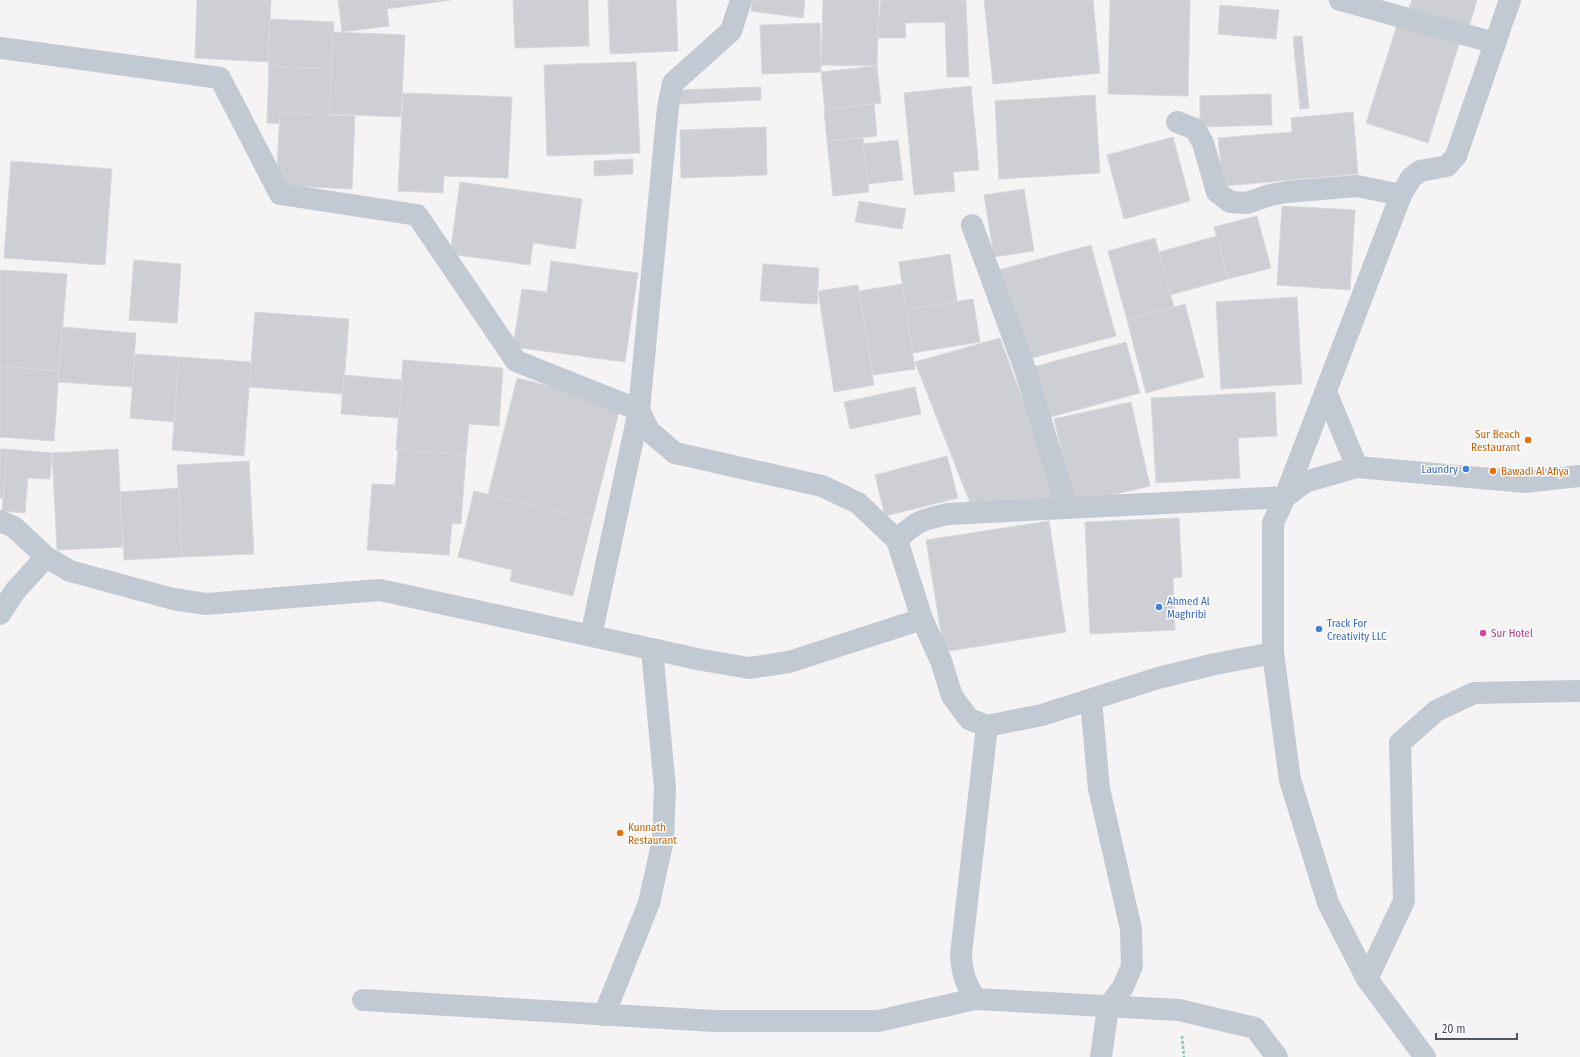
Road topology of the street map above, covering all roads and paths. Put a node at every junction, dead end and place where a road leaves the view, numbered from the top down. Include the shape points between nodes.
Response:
1 (741, 0) edge
2 (1340, 0) edge
3 (1510, 0) edge
4 (1495, 43) junction
5 (0, 48) edge
6 (1177, 122) dead end
7 (1401, 195) junction
8 (972, 225) dead end
9 (1326, 392) junction
10 (639, 410) junction
11 (1357, 467) junction
12 (1580, 476) edge
13 (1285, 497) junction
14 (1066, 508) junction
15 (0, 522) edge
16 (897, 540) junction
17 (46, 557) junction
18 (0, 614) edge
19 (922, 619) junction
20 (591, 636) junction
21 (652, 650) junction
22 (1273, 653) junction
23 (1580, 691) edge
24 (1091, 700) junction
25 (987, 726) junction
26 (1367, 979) junction
27 (975, 999) junction
28 (363, 1000) dead end
29 (1108, 1007) junction
30 (604, 1014) junction
31 (1101, 1057) edge
32 (1277, 1057) edge
33 (1424, 1057) edge

1 - 10 street via 731,31 673,83 668,107
2 - 4 street
3 - 4 street
4 - 7 street via 1456,156 1447,166 1420,171 1411,178
5 - 10 street via 220,78 280,194 417,215 516,361
6 - 7 street via 1195,129 1203,143 1218,192 1230,202 1247,203 1287,192 1357,186
7 - 9 street
8 - 14 street via 1026,372
9 - 11 street
9 - 13 street
10 - 16 street via 649,431 675,452 822,486 858,503
10 - 20 street
11 - 12 street via 1526,482
11 - 13 street via 1305,482
13 - 14 street
13 - 22 street via 1273,523
14 - 16 street via 948,514 914,524
15 - 17 street via 14,527
16 - 19 street
17 - 18 street via 15,591
17 - 20 street via 70,571 180,600 206,604 380,590
19 - 21 street via 789,662 749,668
19 - 25 street via 942,661 952,696 969,719
20 - 21 street
21 - 30 street via 665,788 663,840 649,903
22 - 24 street via 1158,678
22 - 26 street via 1290,780 1328,903
23 - 26 street via 1474,693 1436,711 1400,742 1404,901
24 - 25 street via 1042,715
24 - 29 street via 1099,788 1131,929 1132,966 1123,987
25 - 27 street via 961,954 962,972
26 - 33 street
27 - 29 street
27 - 30 street via 878,1021 714,1022
28 - 30 street
29 - 31 street
29 - 32 street via 1179,1010 1255,1028

